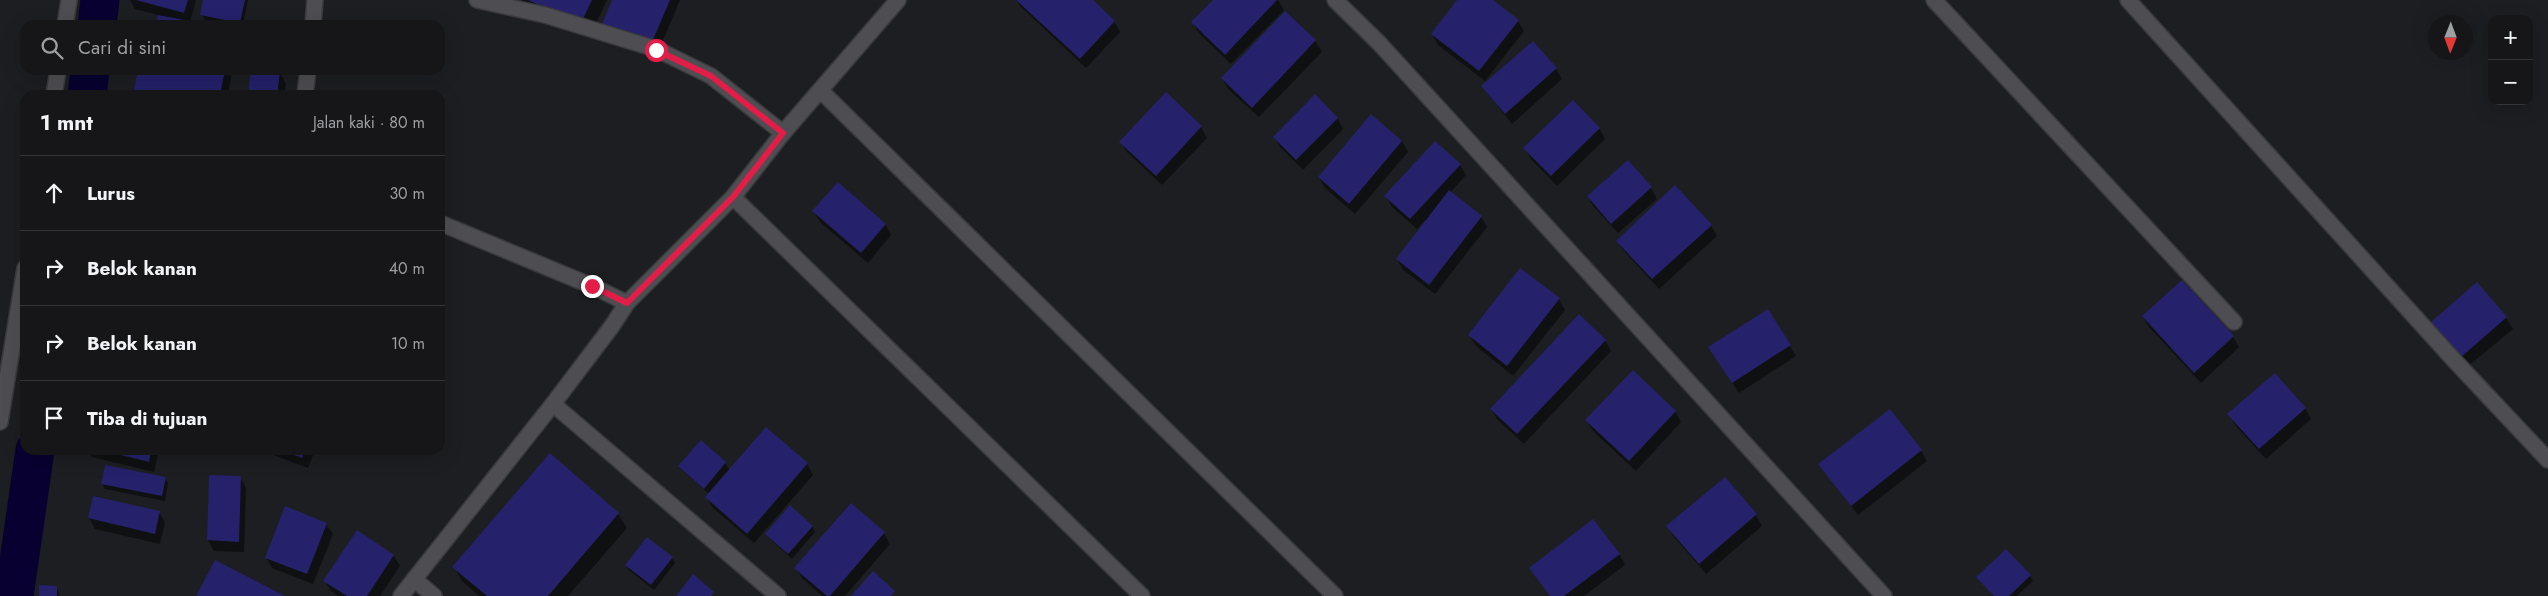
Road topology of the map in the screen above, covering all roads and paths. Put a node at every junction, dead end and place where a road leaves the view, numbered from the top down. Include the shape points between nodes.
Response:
1 (69, 0) edge
2 (315, 0) edge
3 (477, 0) edge
4 (898, 0) edge
5 (1336, 0) edge
6 (1934, 0) edge
7 (2128, 0) edge
8 (66, 20) edge
9 (313, 20) edge
10 (57, 75) edge
11 (307, 75) edge
12 (55, 90) edge
13 (306, 90) edge
14 (820, 90) junction
15 (783, 133) junction
16 (733, 197) junction
17 (445, 225) edge
18 (20, 290) edge
19 (627, 303) junction
20 (2234, 322) dead end
21 (5, 357) edge
22 (553, 404) junction
23 (0, 422) edge
24 (2548, 460) edge
25 (414, 579) junction
26 (401, 596) edge
27 (434, 596) edge
28 (778, 596) edge
29 (1142, 596) edge
30 (1335, 596) edge
31 (1884, 596) edge

1 - 8 street
2 - 9 street
3 - 15 street via 545,15 656,50 711,76
4 - 14 street
5 - 31 street via 1379,43
6 - 20 street
7 - 24 street via 2446,352
10 - 12 street
11 - 13 street
14 - 15 street
14 - 30 street
15 - 16 street
16 - 19 street
16 - 29 street
17 - 19 street
18 - 21 street
19 - 22 street
21 - 23 street
22 - 25 street
22 - 28 street
25 - 26 street
25 - 27 street

